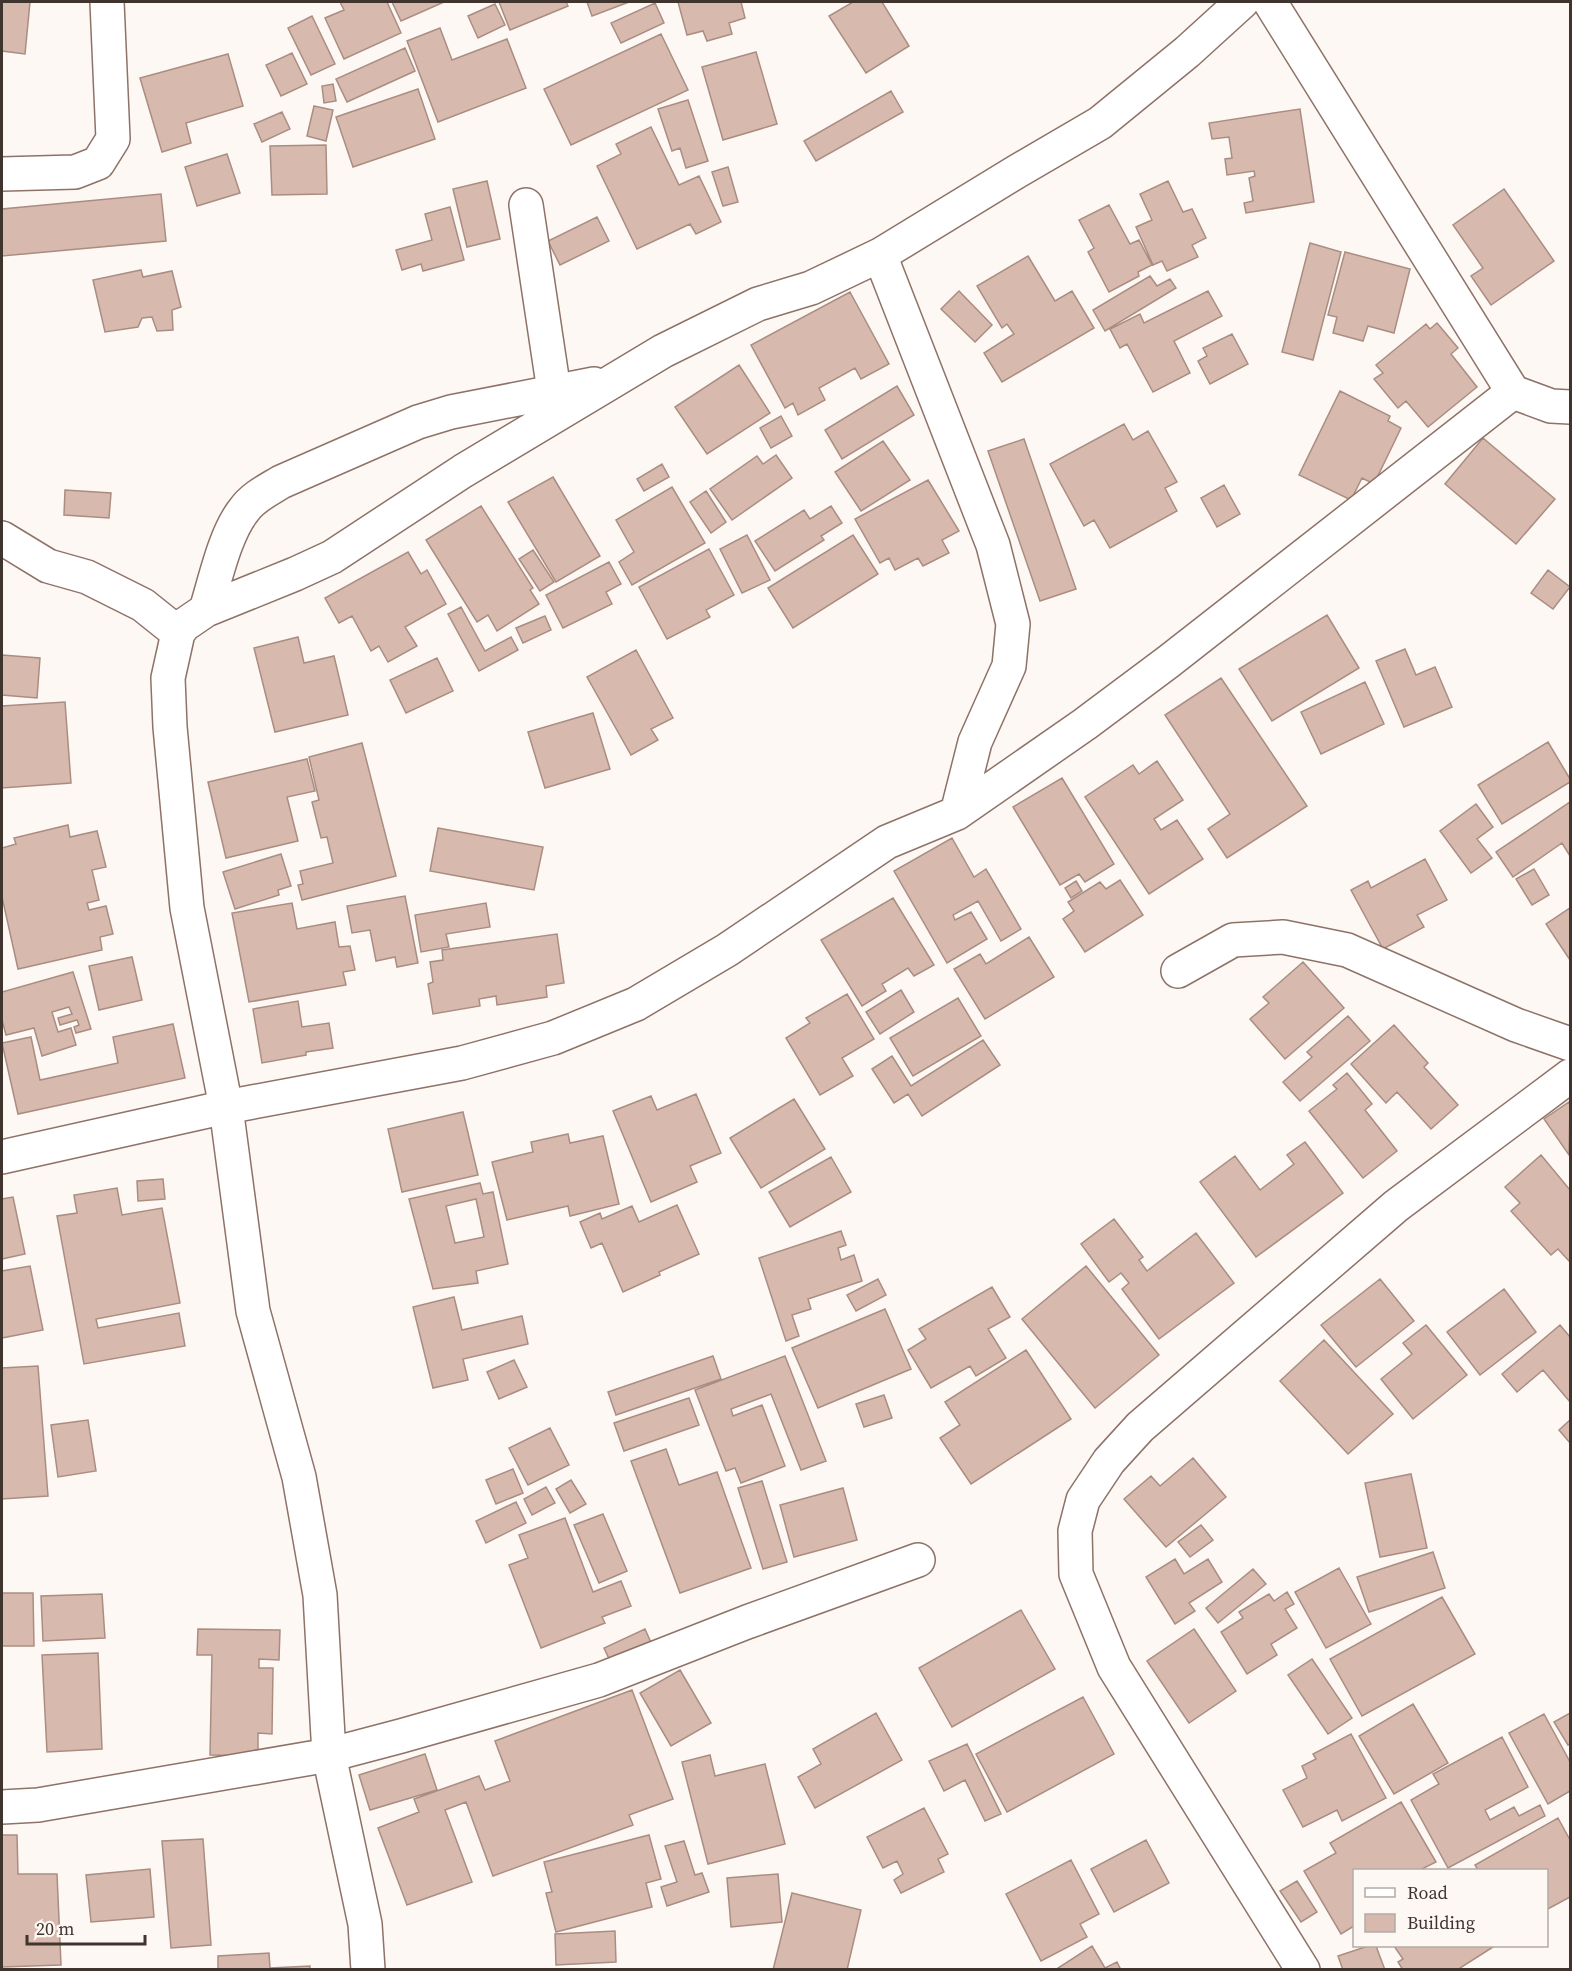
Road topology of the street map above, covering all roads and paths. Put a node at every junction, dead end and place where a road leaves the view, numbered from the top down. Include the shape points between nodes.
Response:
1 (107, 2) edge
2 (1242, 2) edge
3 (1270, 2) edge
4 (2, 174) edge
5 (526, 205) dead end
6 (880, 255) junction
7 (611, 380) junction
8 (554, 391) junction
9 (1513, 392) junction
10 (1570, 407) edge
11 (2, 538) edge
12 (206, 610) junction
13 (178, 633) junction
14 (957, 813) junction
15 (1178, 971) dead end
16 (1570, 1044) edge
17 (1570, 1076) edge
18 (226, 1107) junction
19 (2, 1157) edge
20 (918, 1560) dead end
21 (329, 1755) junction
22 (2, 1807) edge
23 (368, 1970) edge
24 (1303, 1970) edge

1 - 4 street via 113,139 98,163 75,172
2 - 6 street via 1100,123
3 - 9 street
5 - 8 street
6 - 7 street via 812,288 758,304
6 - 14 street via 993,544 1013,624 1009,666 975,742
7 - 8 street
7 - 12 street via 332,557
8 - 12 street via 418,422 264,492 244,510 234,526
9 - 10 street via 1551,406
9 - 14 street via 1168,662
11 - 13 street via 48,566 87,577 143,605
12 - 13 street
13 - 18 street via 168,678 187,908
14 - 18 street via 887,842 727,950 636,1004 552,1038 462,1063
15 - 16 street via 1233,940 1283,938 1347,950 1516,1025
17 - 24 street via 1396,1206 1166,1404 1109,1461 1083,1500 1075,1532 1076,1574 1114,1667
18 - 19 street
18 - 21 street via 253,1311 299,1477 320,1595
20 - 21 street via 599,1680
21 - 22 street via 38,1805
21 - 23 street via 365,1924

